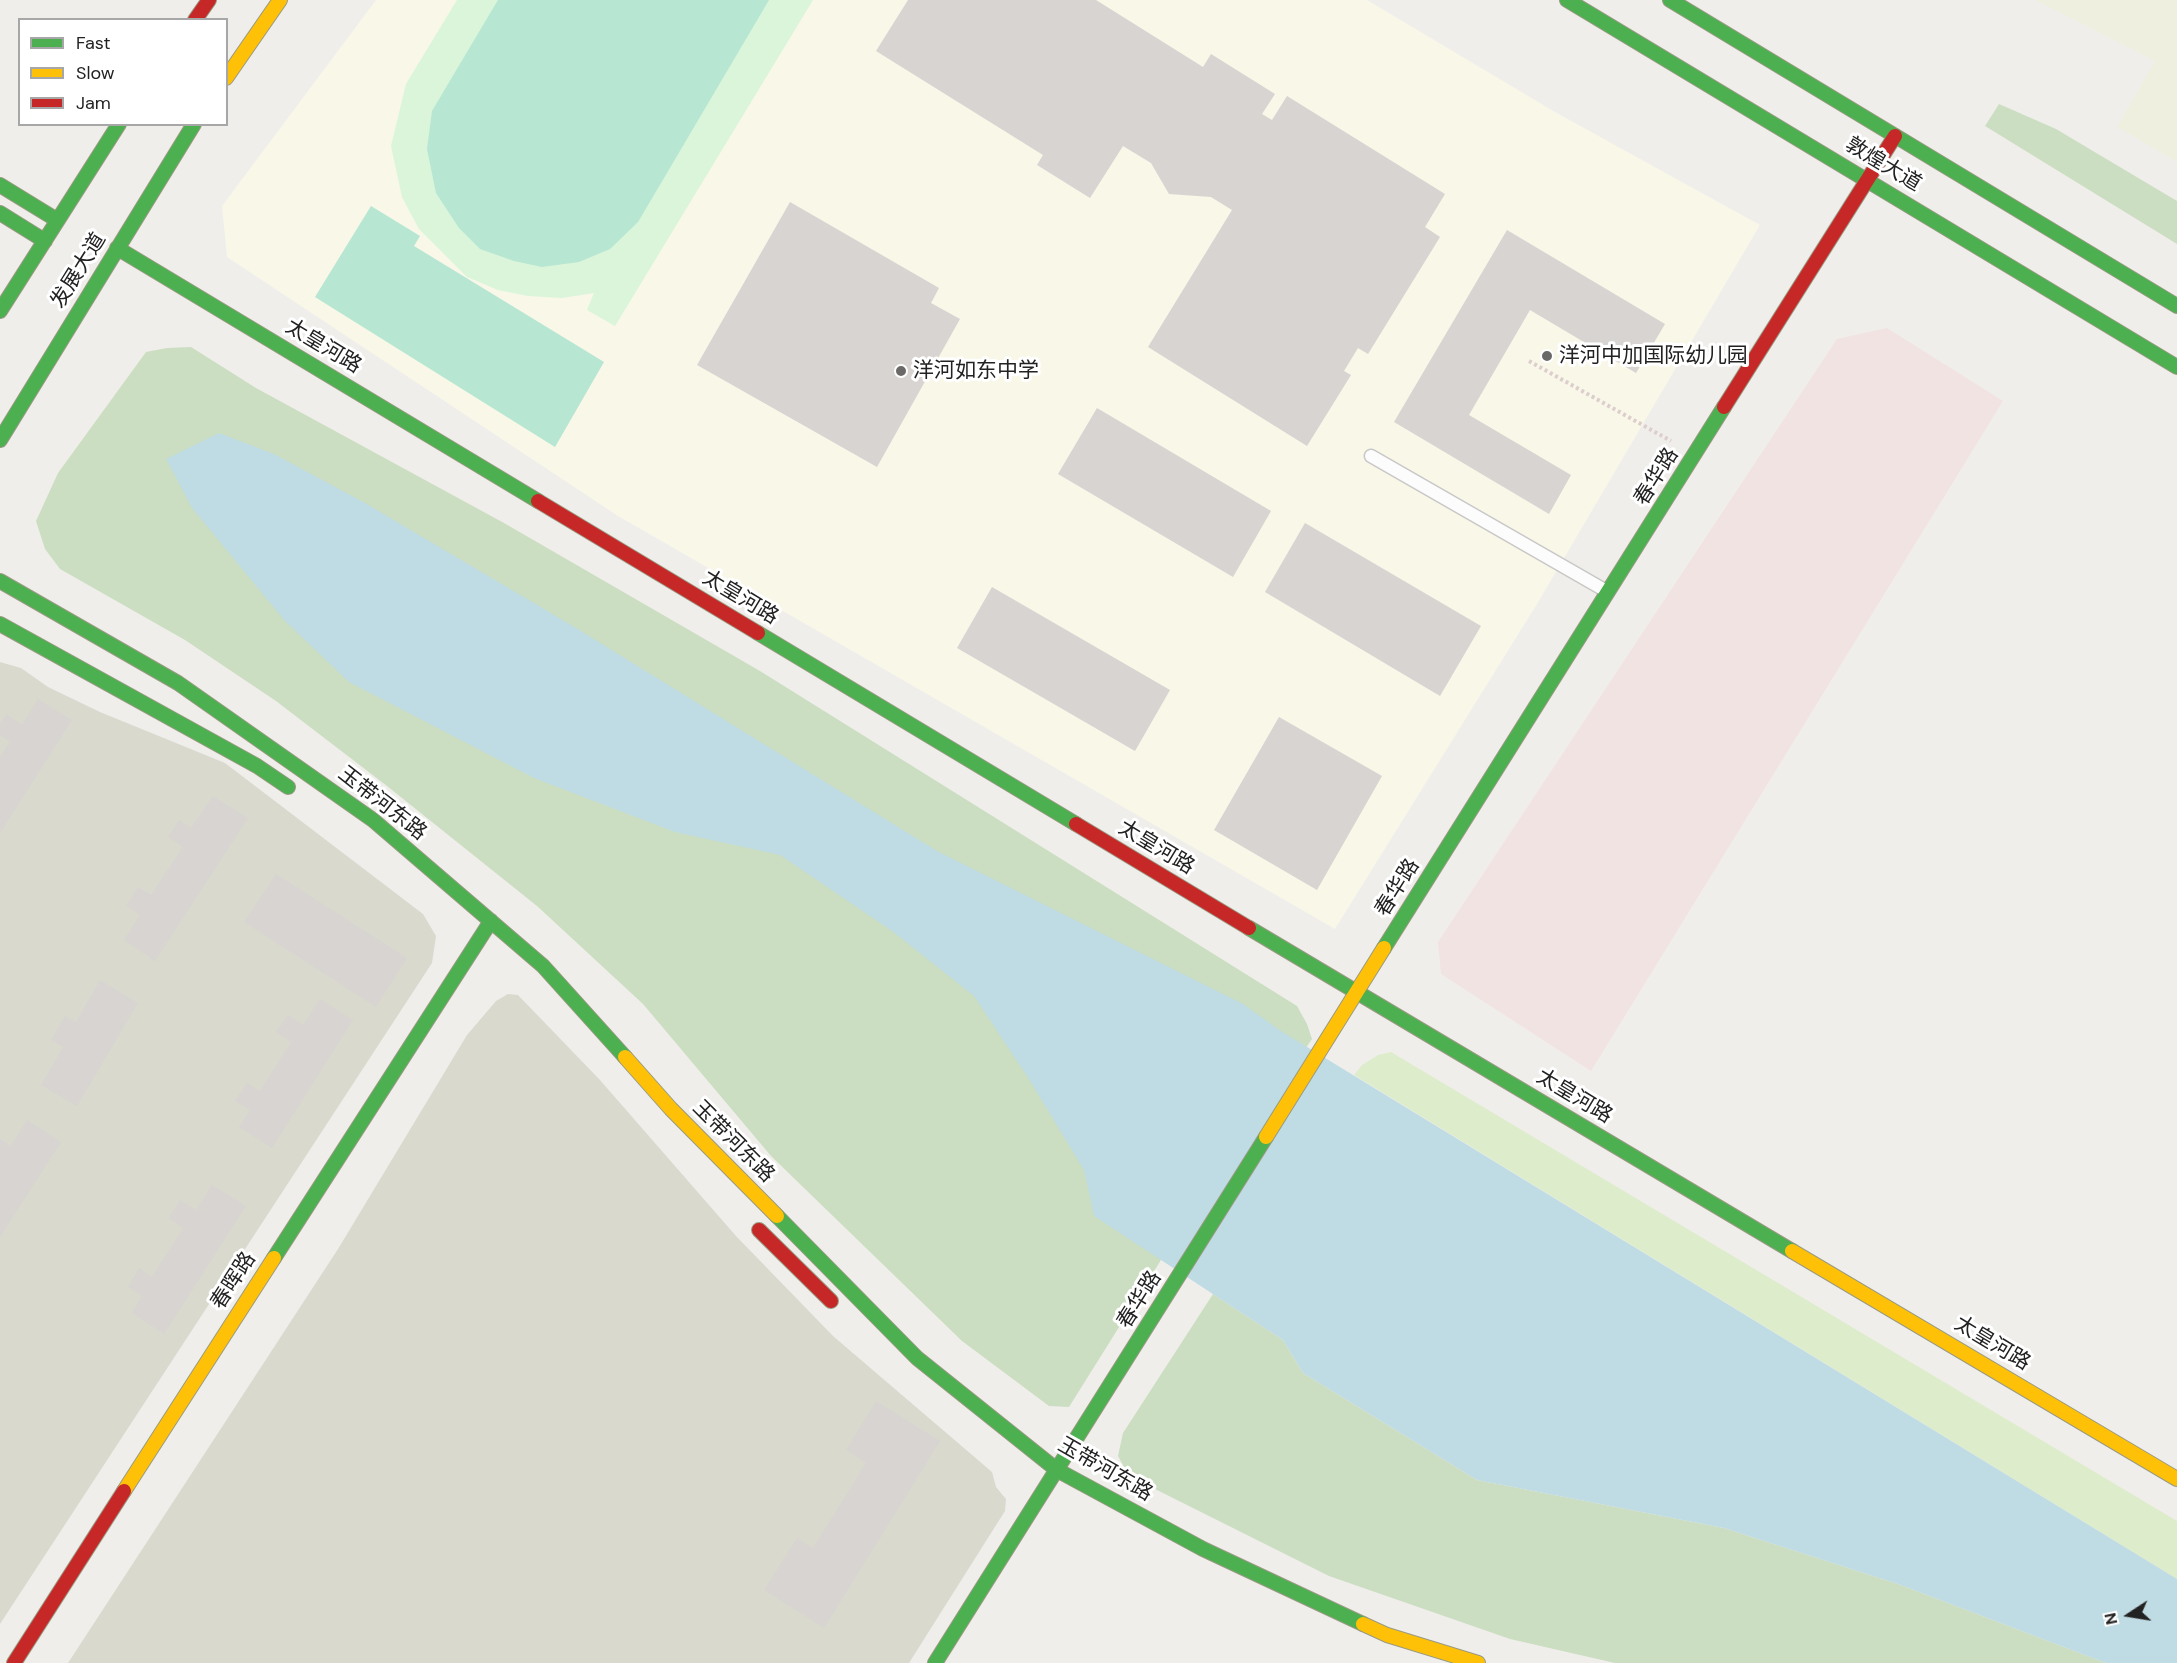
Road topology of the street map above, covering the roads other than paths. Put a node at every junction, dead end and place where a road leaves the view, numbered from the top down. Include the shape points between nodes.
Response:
1 (209, 0) edge
2 (280, 0) edge
3 (1567, 0) edge
4 (1670, 0) edge
5 (196, 18) edge
6 (228, 75) edge
7 (118, 126) edge
8 (193, 126) edge
9 (1895, 136) junction
10 (1868, 181) junction
11 (0, 185) edge
12 (0, 213) edge
13 (57, 220) junction
14 (45, 241) junction
15 (117, 248) junction
16 (2177, 306) edge
17 (0, 311) edge
18 (2177, 367) edge
19 (0, 440) edge
20 (1371, 456) dead end
21 (0, 581) edge
22 (1609, 592) junction
23 (0, 624) edge
24 (296, 793) dead end
25 (491, 921) junction
26 (1357, 993) junction
27 (632, 1085) dead end
28 (662, 1119) dead end
29 (749, 1219) dead end
30 (837, 1307) dead end
31 (1057, 1470) junction
32 (2177, 1479) edge
33 (1367, 1641) dead end
34 (1407, 1656) dead end
35 (14, 1663) edge
36 (934, 1663) edge
37 (1478, 1663) edge

1 - 5 street
2 - 6 street
3 - 10 street, 敦煌大道
4 - 9 street, 敦煌大道
7 - 13 street
8 - 15 street, 发展大道
9 - 10 street, 春华路
9 - 16 street, 敦煌大道
10 - 18 street, 敦煌大道
10 - 22 street, 春华路
11 - 13 street
12 - 14 street
13 - 14 street
14 - 17 street
15 - 19 street, 发展大道
15 - 26 street, 太皇河路
20 - 22 lane
21 - 25 street, 玉带河东路 via 178,683 373,820
22 - 26 street, 春华路
23 - 24 street via 257,766
25 - 31 street, 玉带河东路 via 543,966 671,1109 916,1358
25 - 35 street, 春晖路
26 - 31 street, 春华路
26 - 32 street, 太皇河路
27 - 28 street, 玉带河东路
29 - 30 street
31 - 36 street, 春华路
31 - 37 street, 玉带河东路 via 1203,1549 1387,1635
33 - 34 street

